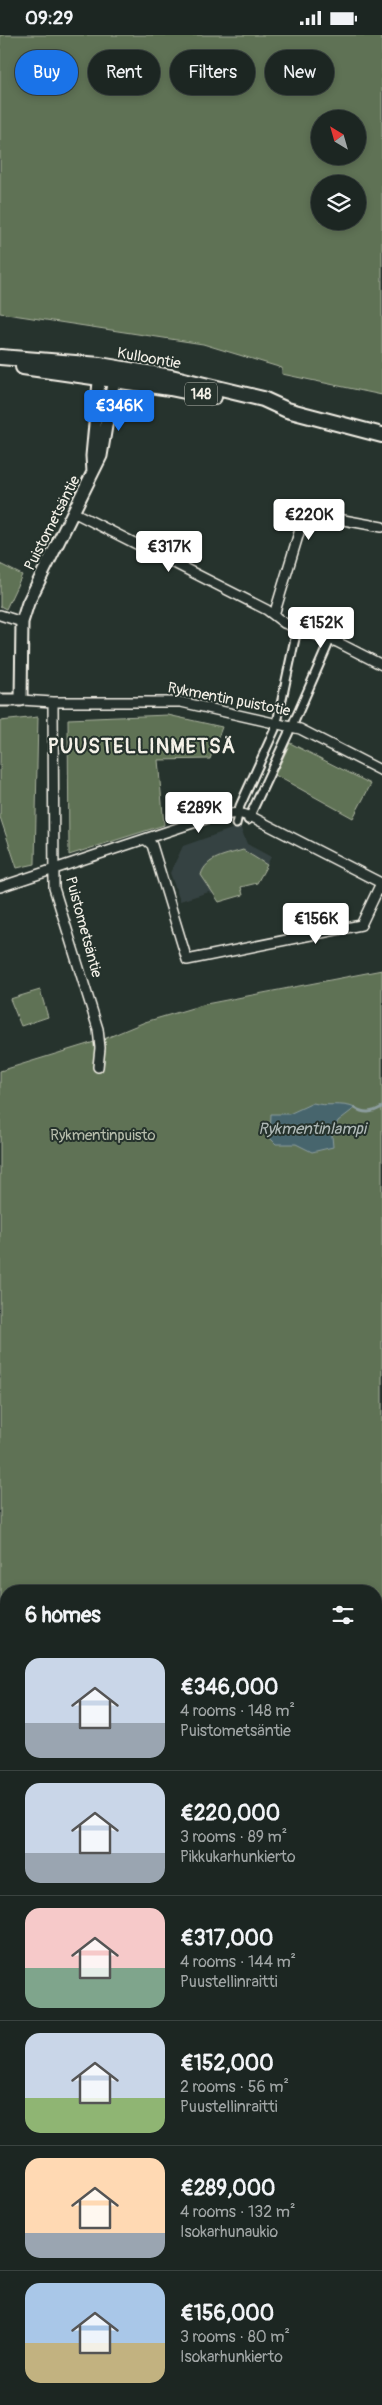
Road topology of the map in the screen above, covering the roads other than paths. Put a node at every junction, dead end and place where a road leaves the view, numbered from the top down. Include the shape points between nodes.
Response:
1 (0, 357) edge
2 (0, 364) edge
3 (100, 372) junction
4 (115, 374) junction
5 (382, 435) edge
6 (93, 476) junction
7 (75, 513) junction
8 (382, 527) edge
9 (0, 615) edge
10 (274, 615) junction
11 (22, 622) junction
12 (297, 629) junction
13 (330, 640) junction
14 (380, 660) edge
15 (0, 700) edge
16 (21, 700) junction
17 (53, 702) junction
18 (278, 718) dead end
19 (294, 722) dead end
20 (275, 729) dead end
21 (289, 732) dead end
22 (382, 771) edge
23 (239, 813) junction
24 (251, 818) junction
25 (236, 824) dead end
26 (146, 840) junction
27 (53, 870) junction
28 (381, 882) edge
29 (0, 887) edge
30 (98, 1067) dead end

1 - 3 main road, Kulloontie / 148
2 - 3 main road, Kulloontie / 148
3 - 4 main road, Kulloontie / 148
3 - 6 street, Puistometsäntie
4 - 5 main road, Kulloontie / 148 via 287,410
4 - 6 street, Puistometsäntie via 101,457
6 - 7 street, Puistometsäntie
7 - 10 street
7 - 11 street, Puistometsäntie via 28,603
8 - 10 street via 305,513
9 - 11 street
10 - 12 street
11 - 16 street, Puistometsäntie
12 - 13 street
12 - 18 street
13 - 14 street
13 - 19 street
15 - 16 street, Rykmentin puistotie
16 - 17 street, Rykmentin puistotie
17 - 22 street, Rykmentin puistotie via 181,702 300,729
17 - 27 street, Puistometsäntie
20 - 23 street
21 - 24 street
23 - 24 street
23 - 25 street
23 - 26 street via 214,816
24 - 28 street
26 - 27 street
26 - 28 street via 152,845 187,960 361,925
27 - 29 street
27 - 30 street, Puistometsäntie via 54,888 98,1029

